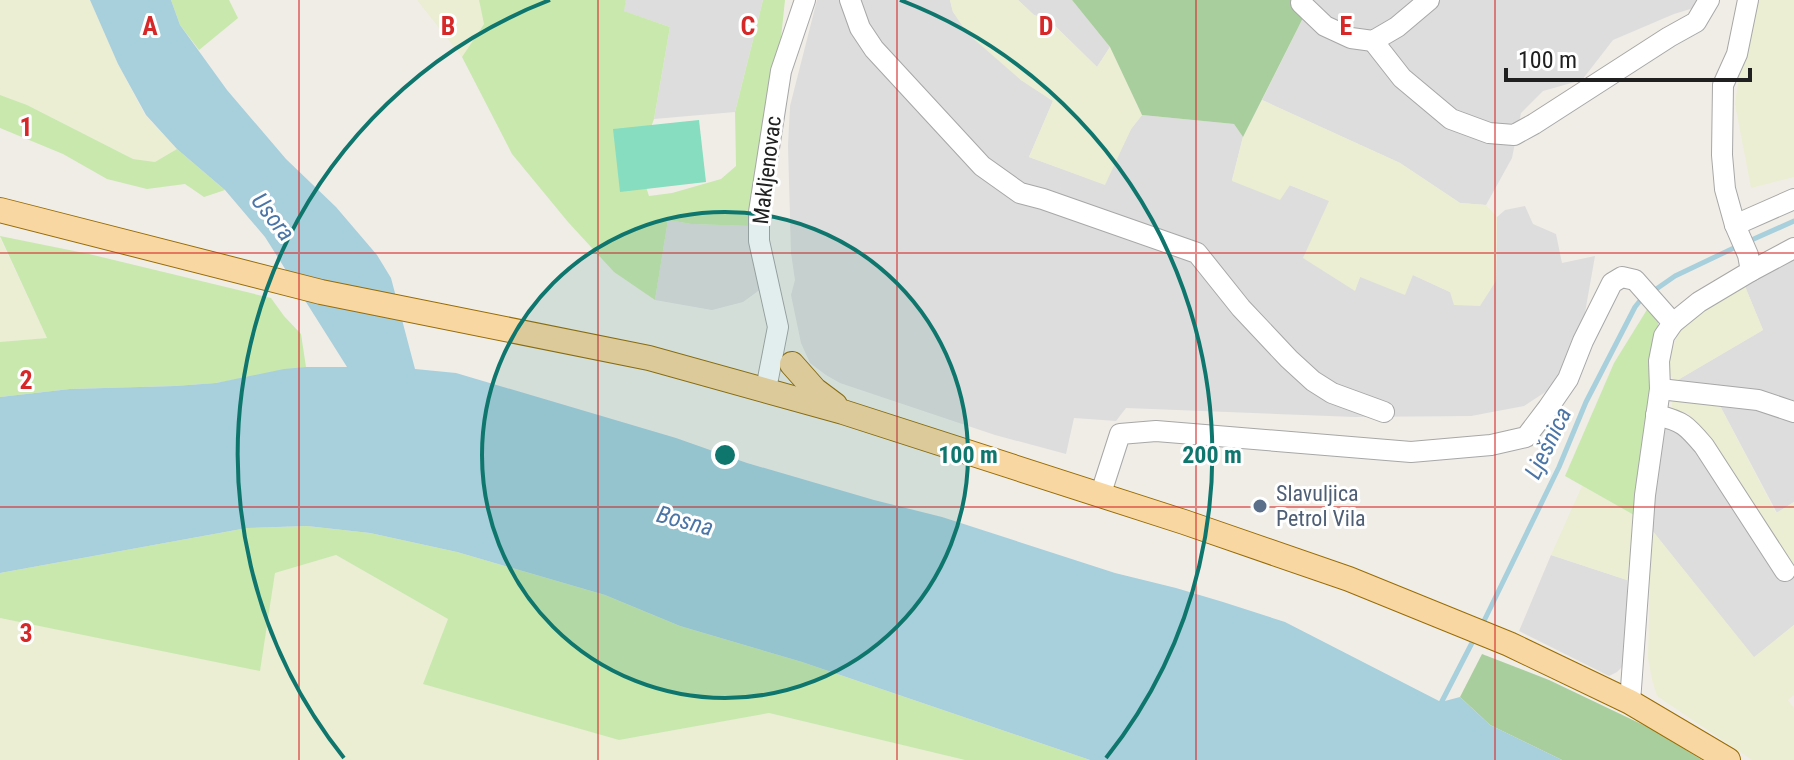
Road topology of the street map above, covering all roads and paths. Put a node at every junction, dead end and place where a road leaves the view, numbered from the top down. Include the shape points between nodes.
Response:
1 (805, 0) edge
2 (850, 0) edge
3 (1429, 0) edge
4 (1709, 0) edge
5 (1748, 0) edge
6 (1301, 3) dead end
7 (1373, 41) junction
8 (1794, 199) edge
9 (7, 213) edge
10 (1736, 228) junction
11 (1794, 248) edge
12 (1750, 263) junction
13 (1673, 323) junction
14 (778, 327) junction
15 (792, 364) junction
16 (1660, 389) junction
17 (769, 390) junction
18 (843, 412) junction
19 (1384, 412) dead end
20 (1794, 412) edge
21 (1656, 415) junction
22 (1100, 496) junction
23 (1785, 571) dead end
24 (1630, 702) junction
25 (1728, 760) edge

1 - 14 street, Makljenovac via 781,71 759,212 759,241
2 - 19 street via 874,49 982,166 1020,193 1197,253 1241,308 1313,381
3 - 7 street
4 - 7 street via 1696,22 1514,135 1489,133 1451,119 1402,78
5 - 10 street via 1737,54 1723,85 1725,189
6 - 7 street via 1325,26
8 - 10 street
9 - 17 main road via 321,292 649,358
10 - 12 street
11 - 12 street
12 - 13 street
13 - 16 street via 1659,361
13 - 22 street via 1635,280 1622,277 1612,283 1568,379 1526,437 1411,452 1156,431 1120,434
14 - 15 street
14 - 17 street, Makljenovac
15 - 17 street via 788,382
15 - 18 main road
16 - 20 street via 1758,400
16 - 21 street
17 - 18 main road
18 - 22 main road
21 - 23 street via 1676,419 1704,446
21 - 24 street
22 - 24 main road via 1344,577 1509,644
24 - 25 main road

